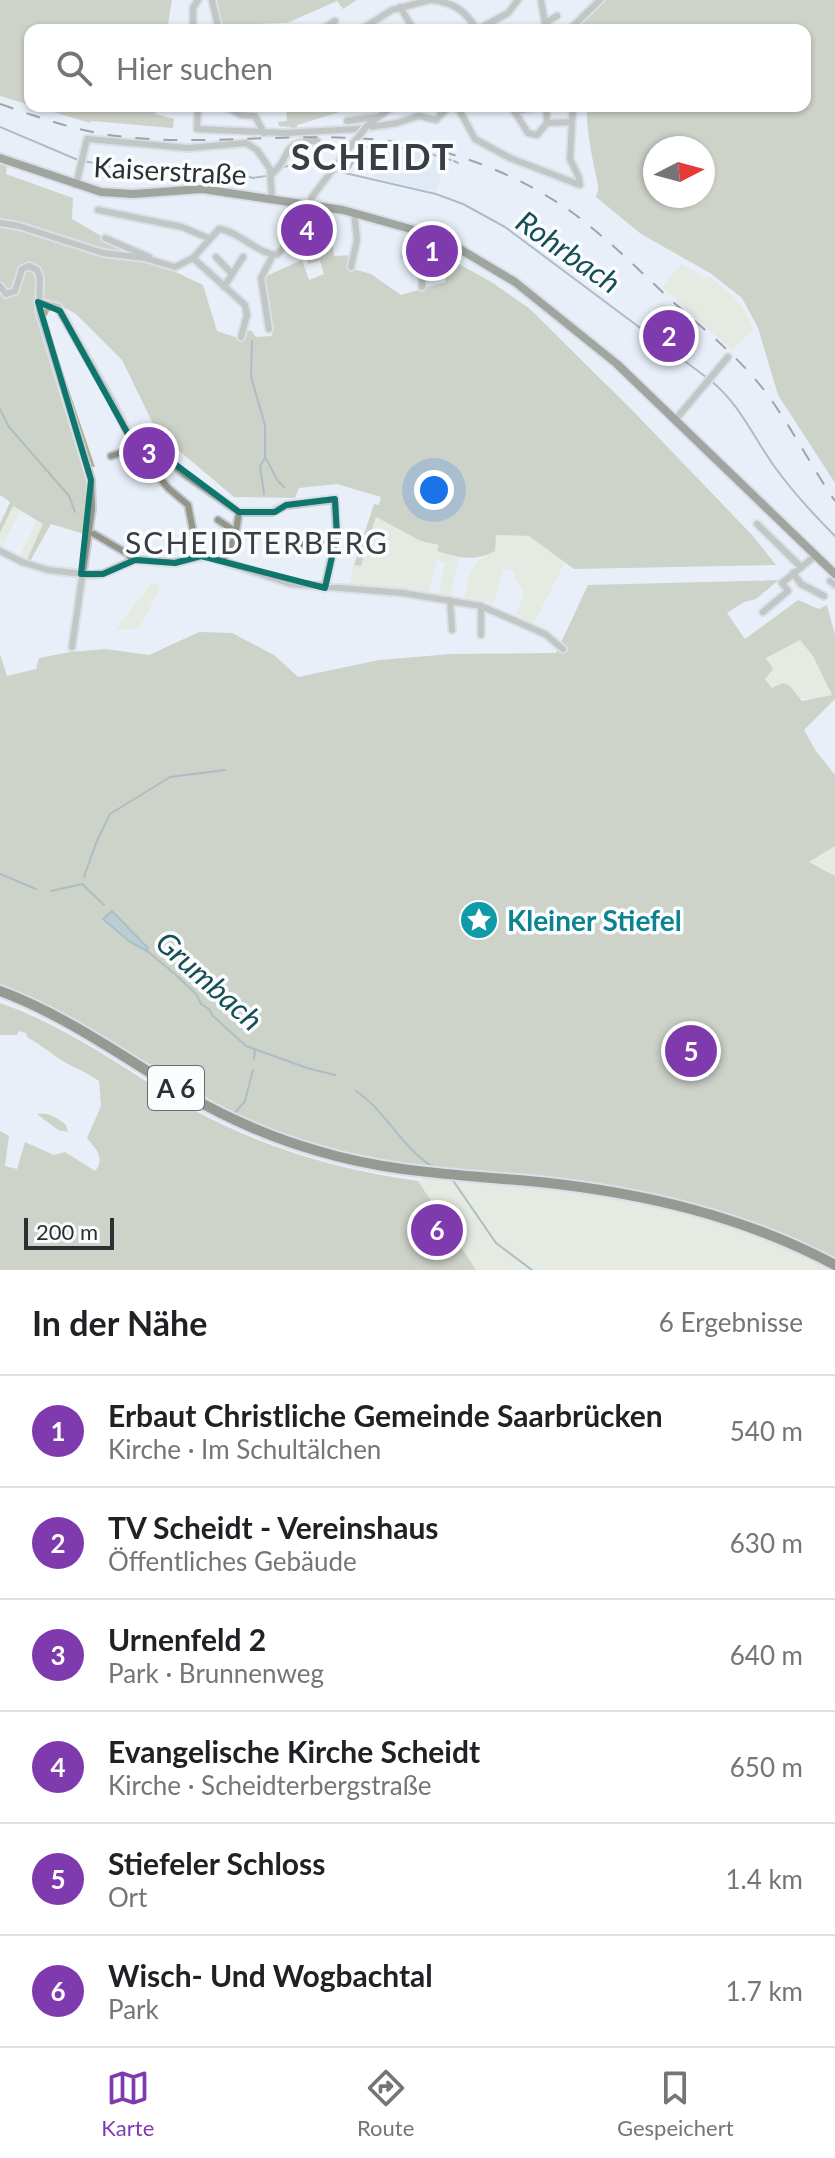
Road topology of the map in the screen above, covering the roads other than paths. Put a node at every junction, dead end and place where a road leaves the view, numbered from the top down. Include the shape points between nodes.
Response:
1 (198, 0) edge
2 (212, 0) edge
3 (430, 0) edge
4 (518, 0) edge
5 (541, 0) edge
6 (600, 0) edge
7 (400, 7) junction
8 (557, 16) dead end
9 (335, 21) dead end
10 (193, 24) edge
11 (218, 24) edge
12 (330, 24) edge
13 (372, 24) edge
14 (410, 24) edge
15 (472, 24) edge
16 (488, 24) edge
17 (575, 24) edge
18 (198, 112) edge
19 (235, 112) edge
20 (384, 112) edge
21 (443, 112) edge
22 (460, 112) edge
23 (516, 112) edge
24 (546, 112) edge
25 (573, 112) edge
26 (347, 121) dead end
27 (572, 122) junction
28 (366, 123) junction
29 (547, 123) junction
30 (392, 124) junction
31 (264, 133) junction
32 (317, 141) dead end
33 (0, 158) edge
34 (272, 174) junction
35 (76, 185) junction
36 (272, 199) junction
37 (296, 203) junction
38 (309, 205) junction
39 (98, 210) dead end
40 (354, 212) junction
41 (0, 223) edge
42 (432, 236) junction
43 (105, 238) dead end
44 (208, 238) junction
45 (273, 255) junction
46 (405, 256) dead end
47 (216, 257) dead end
48 (243, 257) dead end
49 (193, 258) junction
50 (424, 259) junction
51 (155, 263) junction
52 (351, 267) dead end
53 (232, 274) junction
54 (0, 286) edge
55 (224, 287) junction
56 (422, 287) dead end
57 (38, 302) junction
58 (269, 329) dead end
59 (241, 337) dead end
60 (728, 357) dead end
61 (676, 419) junction
62 (136, 448) junction
63 (111, 456) dead end
64 (147, 461) junction
65 (239, 512) junction
66 (218, 520) dead end
67 (757, 524) dead end
68 (236, 532) junction
69 (91, 536) junction
70 (336, 540) junction
71 (290, 545) dead end
72 (0, 551) edge
73 (815, 556) junction
74 (198, 557) junction
75 (133, 561) junction
76 (222, 561) junction
77 (801, 567) junction
78 (81, 572) junction
79 (793, 573) junction
80 (833, 580) edge
81 (325, 588) junction
82 (824, 596) dead end
83 (450, 600) junction
84 (481, 606) junction
85 (763, 612) dead end
86 (452, 630) dead end
87 (481, 635) dead end
88 (72, 647) dead end
89 (563, 649) dead end
90 (0, 991) edge
91 (0, 998) edge
92 (360, 1165) junction
93 (834, 1267) edge

1 - 10 street
2 - 11 street
3 - 7 street
3 - 15 street via 461,9
4 - 16 street
5 - 8 street via 545,23
6 - 17 street
7 - 13 street
7 - 14 street
9 - 12 street
18 - 31 street via 197,129
19 - 31 street via 255,116
20 - 28 street
20 - 30 street
21 - 30 street via 436,120 419,116
22 - 27 street via 475,139 580,185 570,159
23 - 29 street via 532,135 541,133
24 - 29 street
25 - 27 street
26 - 28 street
27 - 29 street
28 - 38 street, bridge
30 - 31 street
32 - 34 street via 292,145
33 - 35 main road, Kaiserstraße
34 - 35 street via 246,143 188,148 87,139
34 - 36 street
35 - 36 main road, Kaiserstraße via 111,193 202,189
36 - 37 main road, Kaiserstraße
37 - 38 main road, Kaiserstraße
37 - 45 street via 288,243
38 - 40 main road, Kaiserstraße
39 - 44 street via 182,227
40 - 42 main road, Kaiserstraße
40 - 52 street via 357,240
41 - 51 street
42 - 50 street
42 - 61 main road, Kaiserstraße via 515,282
43 - 51 street
44 - 45 street via 219,229 228,231
44 - 49 street
45 - 58 street via 261,278
46 - 50 street
47 - 53 street
48 - 53 street
49 - 51 street via 175,267
49 - 55 street
50 - 56 street
53 - 55 street
54 - 57 street via 6,294 15,291 20,271 35,268 40,274
55 - 59 street via 246,307
57 - 62 street via 60,311
57 - 69 street via 91,480
60 - 61 street
61 - 73 main road, Kaiserstraße
62 - 63 street
62 - 64 street
64 - 65 street via 160,453
64 - 74 street via 188,505
65 - 68 street
65 - 70 street via 272,512 286,505 335,499
66 - 68 street
67 - 77 street
68 - 76 street
69 - 75 street via 118,547
69 - 78 street
70 - 71 street
70 - 81 street
72 - 78 street via 48,570
73 - 77 street
73 - 80 main road, Kaiserstraße
74 - 75 street via 175,563
74 - 76 street
75 - 78 street via 103,574
76 - 81 street via 267,578
77 - 79 street
78 - 88 street
79 - 82 street via 801,584
79 - 85 street via 782,583 788,591
81 - 83 street
83 - 84 street
83 - 86 street
84 - 87 street
84 - 89 street via 545,634
90 - 92 highway, A 6 via 69,1023 244,1124
91 - 92 highway, A 6 via 67,1028 222,1121 280,1146
92 - 93 highway, A 6 via 674,1209

